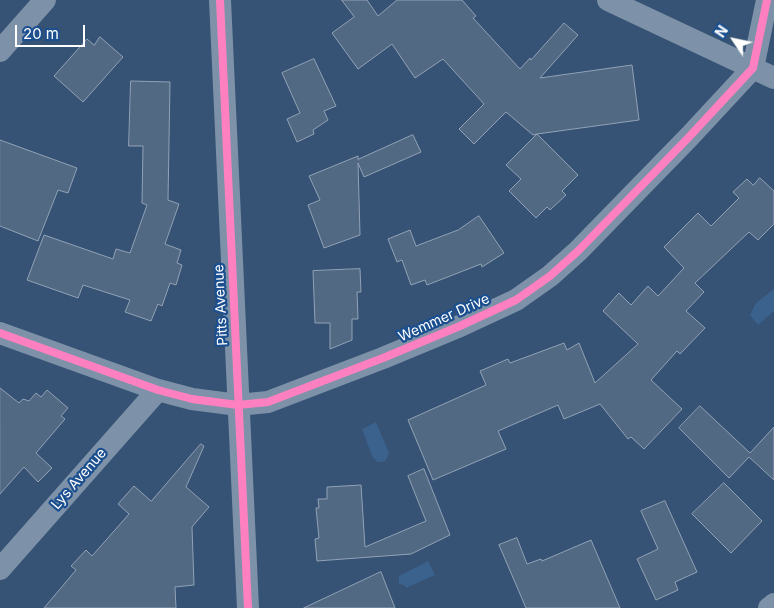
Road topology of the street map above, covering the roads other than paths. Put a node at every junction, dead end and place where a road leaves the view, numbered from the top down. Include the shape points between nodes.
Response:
1 (45, 0) edge
2 (220, 0) edge
3 (608, 0) edge
4 (767, 0) edge
5 (0, 51) edge
6 (753, 68) junction
7 (774, 78) edge
8 (0, 332) edge
9 (158, 390) junction
10 (238, 405) junction
11 (0, 569) edge
12 (774, 604) edge
13 (248, 608) edge
14 (769, 608) edge

1 - 5 street
2 - 10 street, Pitts Avenue
3 - 6 street
4 - 6 street
6 - 7 street
6 - 10 street, Wemmer Drive via 578,251 516,300 383,358 268,402
8 - 9 street, Wemmer Drive
9 - 10 street, Wemmer Drive via 192,399
9 - 11 street, Lys Avenue
10 - 13 street, Pitts Avenue
12 - 14 street

